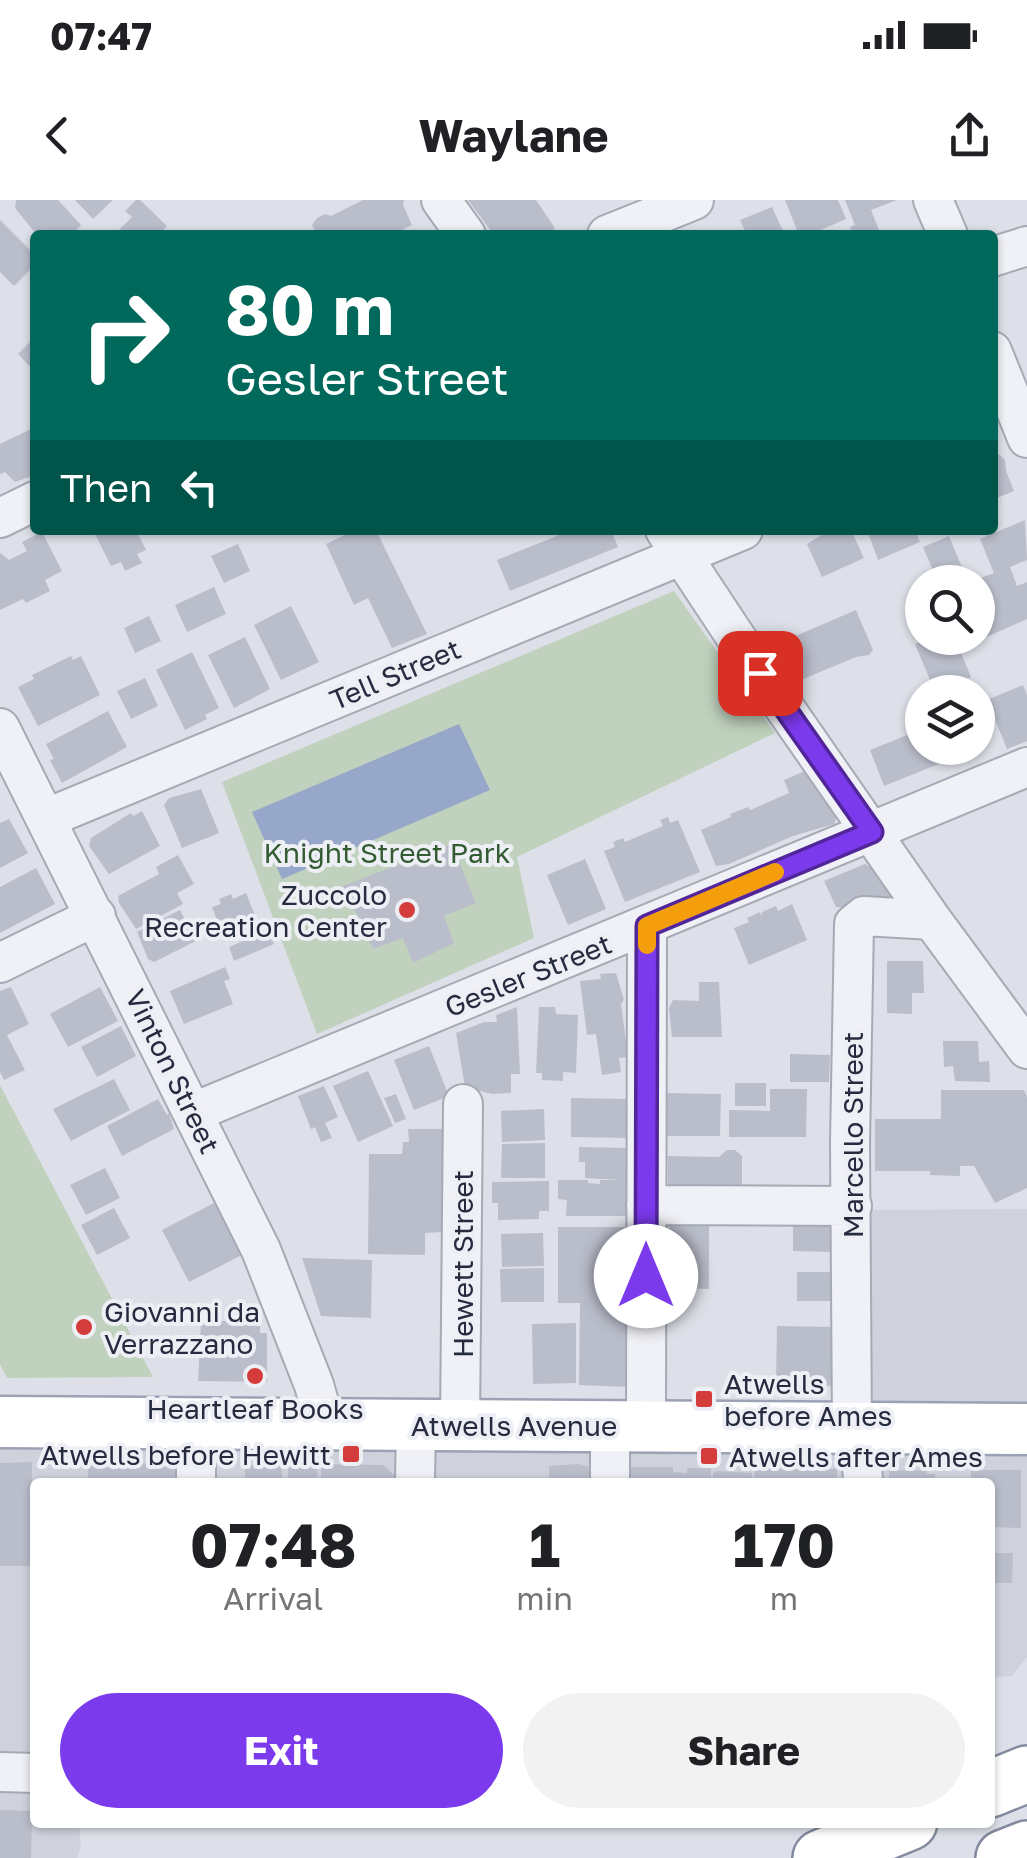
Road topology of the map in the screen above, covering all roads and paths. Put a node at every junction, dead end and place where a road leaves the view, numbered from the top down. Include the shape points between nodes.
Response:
1 (441, 200) edge
2 (694, 200) edge
3 (934, 200) edge
4 (462, 230) edge
5 (619, 230) edge
6 (946, 230) edge
7 (1027, 246) edge
8 (998, 255) edge
9 (998, 369) edge
10 (1016, 423) edge
11 (30, 503) edge
12 (0, 518) edge
13 (714, 535) edge
14 (674, 542) edge
15 (0, 728) edge
16 (1027, 767) edge
17 (47, 818) junction
18 (872, 832) junction
19 (96, 916) junction
20 (932, 920) junction
21 (647, 926) junction
22 (0, 963) edge
23 (1027, 1049) edge
24 (463, 1104) dead end
25 (194, 1112) junction
26 (646, 1205) junction
27 (852, 1206) junction
28 (196, 1421) junction
29 (0, 1422) edge
30 (325, 1424) junction
31 (438, 1424) junction
32 (628, 1426) junction
33 (856, 1427) junction
34 (1027, 1429) edge
35 (196, 1478) edge
36 (416, 1478) edge
37 (611, 1478) edge
38 (862, 1478) edge
39 (0, 1772) edge
40 (30, 1772) edge
41 (1027, 1774) edge
42 (995, 1788) edge
43 (894, 1828) edge
44 (1027, 1848) edge
45 (821, 1858) edge
46 (1004, 1858) edge

1 - 4 street
2 - 5 street
3 - 6 street
7 - 8 street
9 - 10 street
11 - 12 street
13 - 14 street, Tell Street
14 - 17 street, Tell Street
14 - 18 street
15 - 17 street, Vinton Street
16 - 18 street, Gesler Street
17 - 19 street, Vinton Street
18 - 20 street
18 - 21 street, Gesler Street
19 - 22 street
19 - 25 street, Vinton Street
20 - 23 street
20 - 27 street, Marcello Street via 864,916 854,924
21 - 25 street, Gesler Street
21 - 26 street
24 - 31 street, Hewett Street
25 - 30 street, Vinton Street via 261,1250
26 - 27 street
26 - 32 street
27 - 33 street, Marcello Street
28 - 29 main road, Atwells Avenue
28 - 30 main road, Atwells Avenue
28 - 35 street
30 - 31 main road, Atwells Avenue
31 - 32 main road, Atwells Avenue
31 - 36 street, Hewett Street
32 - 33 main road, Atwells Avenue
32 - 37 street
33 - 34 main road, Atwells Avenue
33 - 38 street, Marcello Street
39 - 40 street
41 - 42 highway
43 - 45 highway
44 - 46 highway

